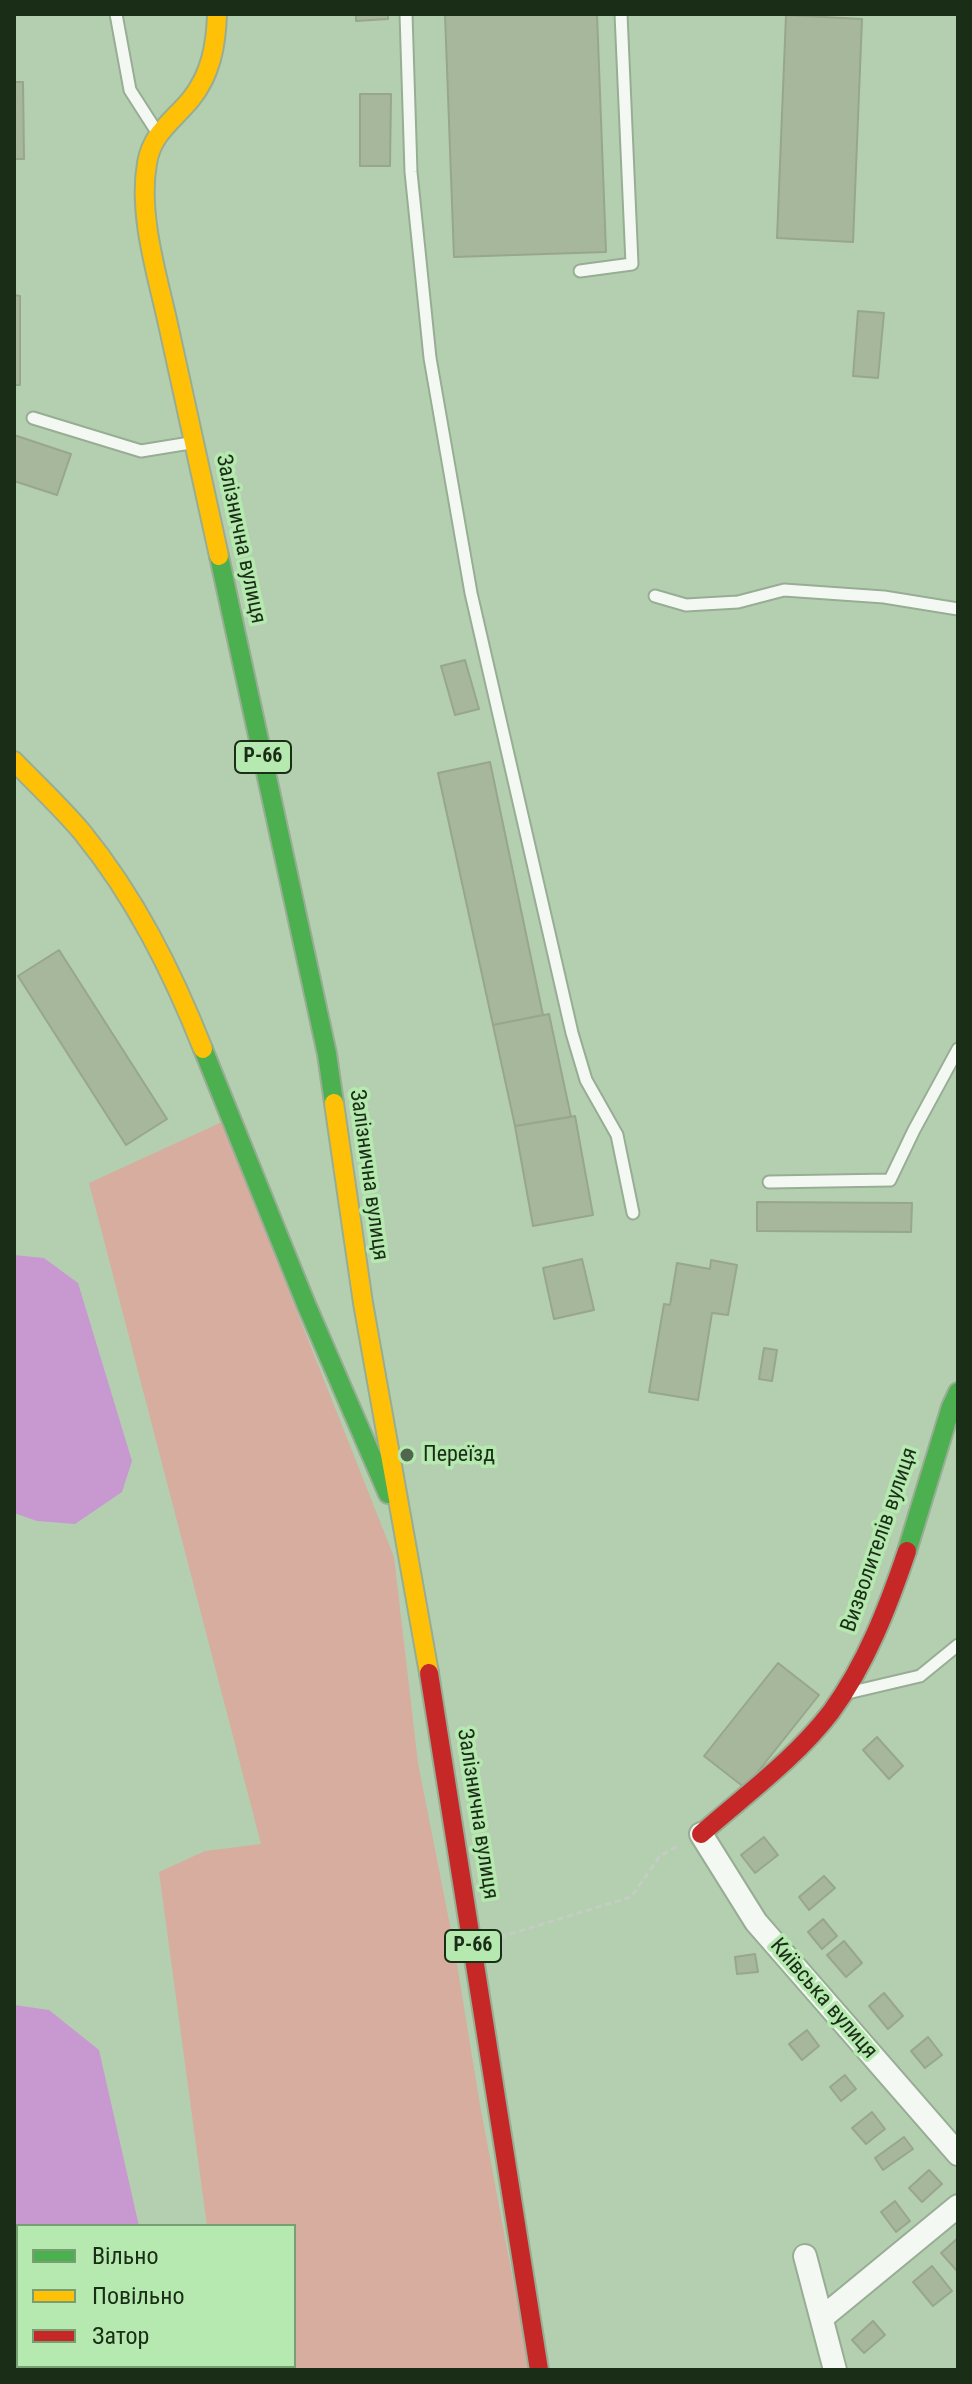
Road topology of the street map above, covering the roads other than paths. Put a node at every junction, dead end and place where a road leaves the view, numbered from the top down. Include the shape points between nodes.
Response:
1 (116, 14) edge
2 (217, 14) edge
3 (406, 14) edge
4 (621, 14) edge
5 (158, 133) junction
6 (580, 271) dead end
7 (33, 418) dead end
8 (194, 442) junction
9 (655, 596) dead end
10 (958, 609) edge
11 (14, 761) edge
12 (958, 1049) edge
13 (769, 1182) dead end
14 (633, 1213) dead end
15 (958, 1392) edge
16 (400, 1522) junction
17 (958, 1645) edge
18 (844, 1694) junction
19 (701, 1834) joint
20 (958, 2154) edge
21 (958, 2206) edge
22 (805, 2256) dead end
23 (823, 2317) junction
24 (539, 2370) edge
25 (835, 2370) edge

1 - 5 lane via 130,90
2 - 5 main road, Залізнична вулиця / Р-66 via 212,64 192,97
3 - 14 lane via 411,172 430,358 471,593 572,1033 586,1080 617,1135
4 - 6 lane via 632,264
5 - 8 main road, Залізнична вулиця / Р-66 via 146,163 147,213
7 - 8 lane via 141,451
8 - 16 main road, Залізнична вулиця / Р-66 via 327,1054
9 - 10 lane via 686,605 738,602 784,590
11 - 16 main road via 89,842 138,910 182,996
12 - 13 lane via 890,1180
15 - 18 main road, Визволителів вулиця via 894,1585
16 - 24 main road, Залізнична вулиця / Р-66 via 441,1739
17 - 18 lane via 920,1676
18 - 19 main road, Визволителів вулиця via 807,1740
19 - 20 street, Київська вулиця via 756,1922
21 - 23 street
22 - 23 street
23 - 25 street

